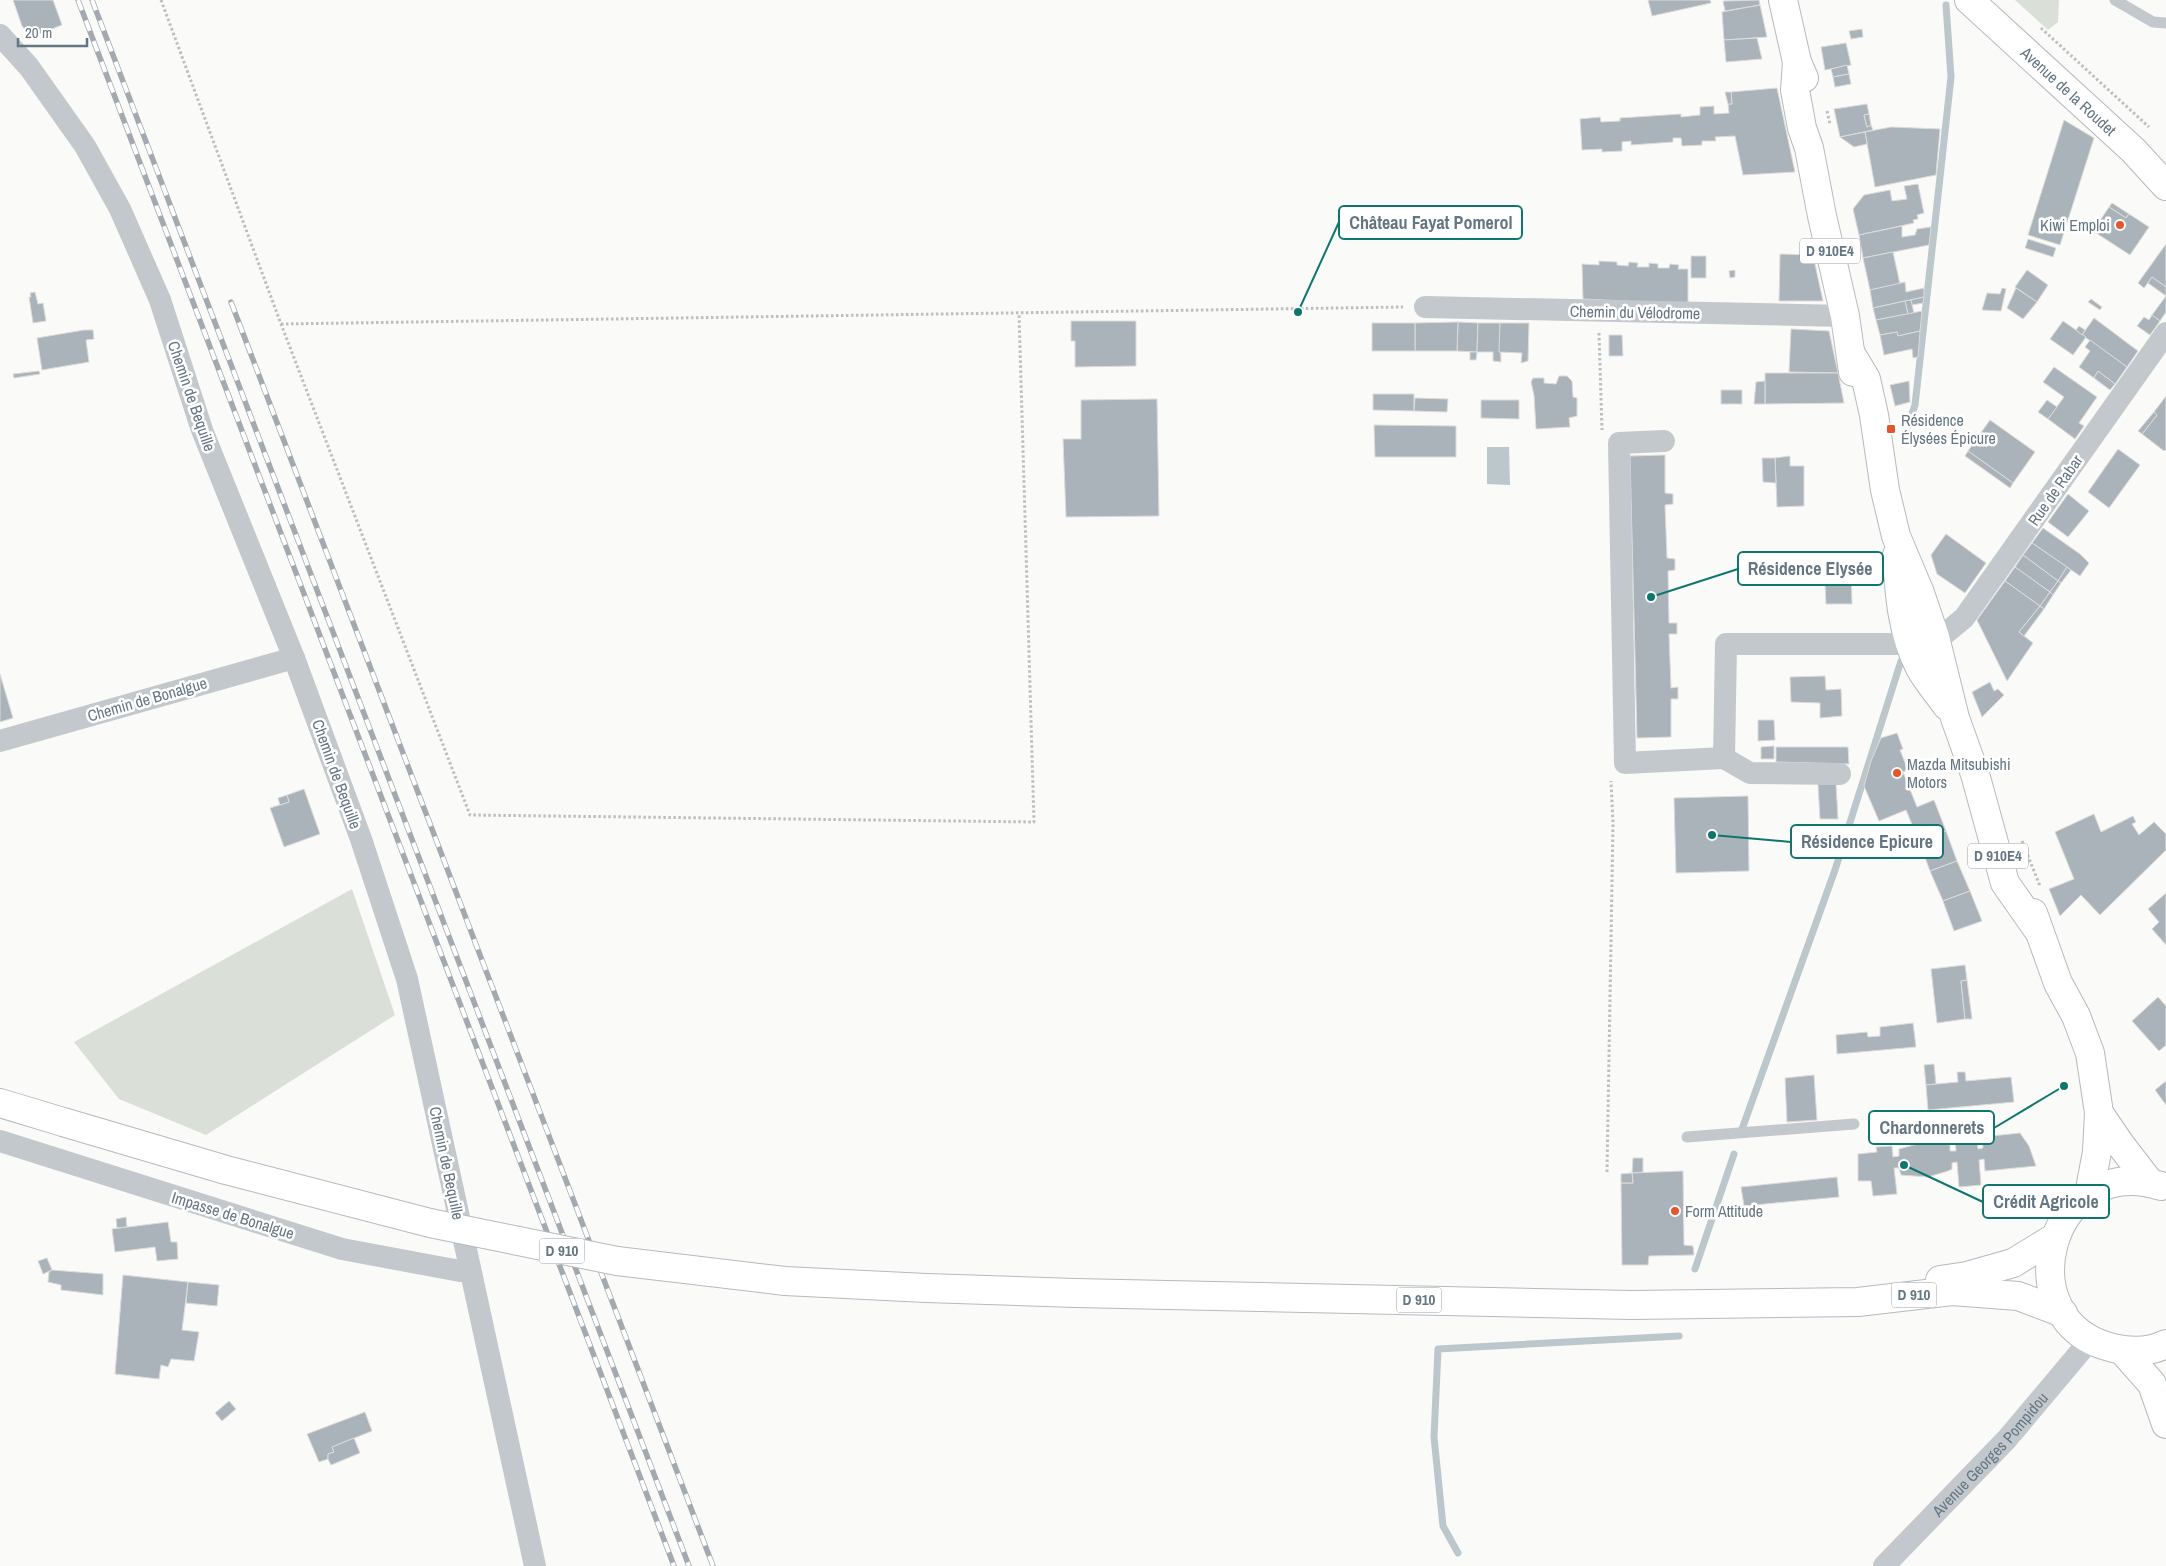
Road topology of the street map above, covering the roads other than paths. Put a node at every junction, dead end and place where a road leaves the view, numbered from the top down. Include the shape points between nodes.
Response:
1 (1783, 0) edge
2 (1969, 0) edge
3 (2115, 0) edge
4 (2166, 23) edge
5 (0, 35) edge
6 (2166, 186) edge
7 (1426, 307) road end
8 (1845, 316) junction
9 (2166, 334) edge
10 (1664, 441) dead end
11 (1924, 642) junction
12 (294, 658) junction
13 (0, 741) edge
14 (1724, 758) junction
15 (1840, 774) dead end
16 (0, 1104) edge
17 (2098, 1108) junction
18 (1854, 1124) dead end
19 (1687, 1137) dead end
20 (0, 1141) edge
21 (2158, 1186) edge
22 (2089, 1194) junction
23 (2054, 1238) junction
24 (470, 1269) junction
25 (1763, 1302) junction
26 (2063, 1313) junction
27 (2091, 1339) junction
28 (2166, 1344) edge
29 (2122, 1350) junction
30 (2166, 1424) edge
31 (535, 1566) edge
32 (1884, 1566) edge

1 - 8 main road, D 910E4 via 1797,62 1794,90
2 - 6 main road, Avenue de la Roudet via 2133,150
3 - 4 lane via 2154,22
5 - 12 street, Chemin de Bequille via 29,67 85,146 120,209 160,300 202,430
7 - 8 street, Chemin du Vélodrome
8 - 11 main road, D 910E4 via 1853,377 1863,418 1877,440 1896,536 1899,599
9 - 11 street, Rue de Rabar via 1964,618 1947,632
10 - 14 street via 1619,443 1625,763
11 - 14 street via 1726,644
11 - 17 main road, D 910E4 via 1976,774 2005,883 2038,930 2058,983 2064,1028
12 - 13 street, Chemin de Bonalgue
12 - 24 street, Chemin de Bequille via 361,839 406,979
14 - 15 street via 1750,773
16 - 25 main road, D 910, bridge via 226,1170 430,1223 617,1261 784,1281 1075,1293 1632,1305
17 - 21 main road, D 910E4 via 2120,1144
17 - 22 main road, D 910E4 via 2098,1152
18 - 19 lane
20 - 24 street, Impasse de Bonalgue via 342,1249 460,1270
21 - 22 main road via 2129,1182 2108,1185
22 - 23 main road via 2062,1221
23 - 25 main road, D 910 via 2013,1263 1967,1276
23 - 26 main road via 2050,1276 2054,1295
24 - 31 street, Chemin de Bequille
25 - 26 main road, D 910 via 1858,1302 1952,1291 2018,1296
26 - 27 main road via 2075,1328
27 - 29 main road
27 - 32 street, Avenue Georges Pompidou via 2007,1439
28 - 29 main road via 2143,1350
29 - 30 main road via 2152,1384

